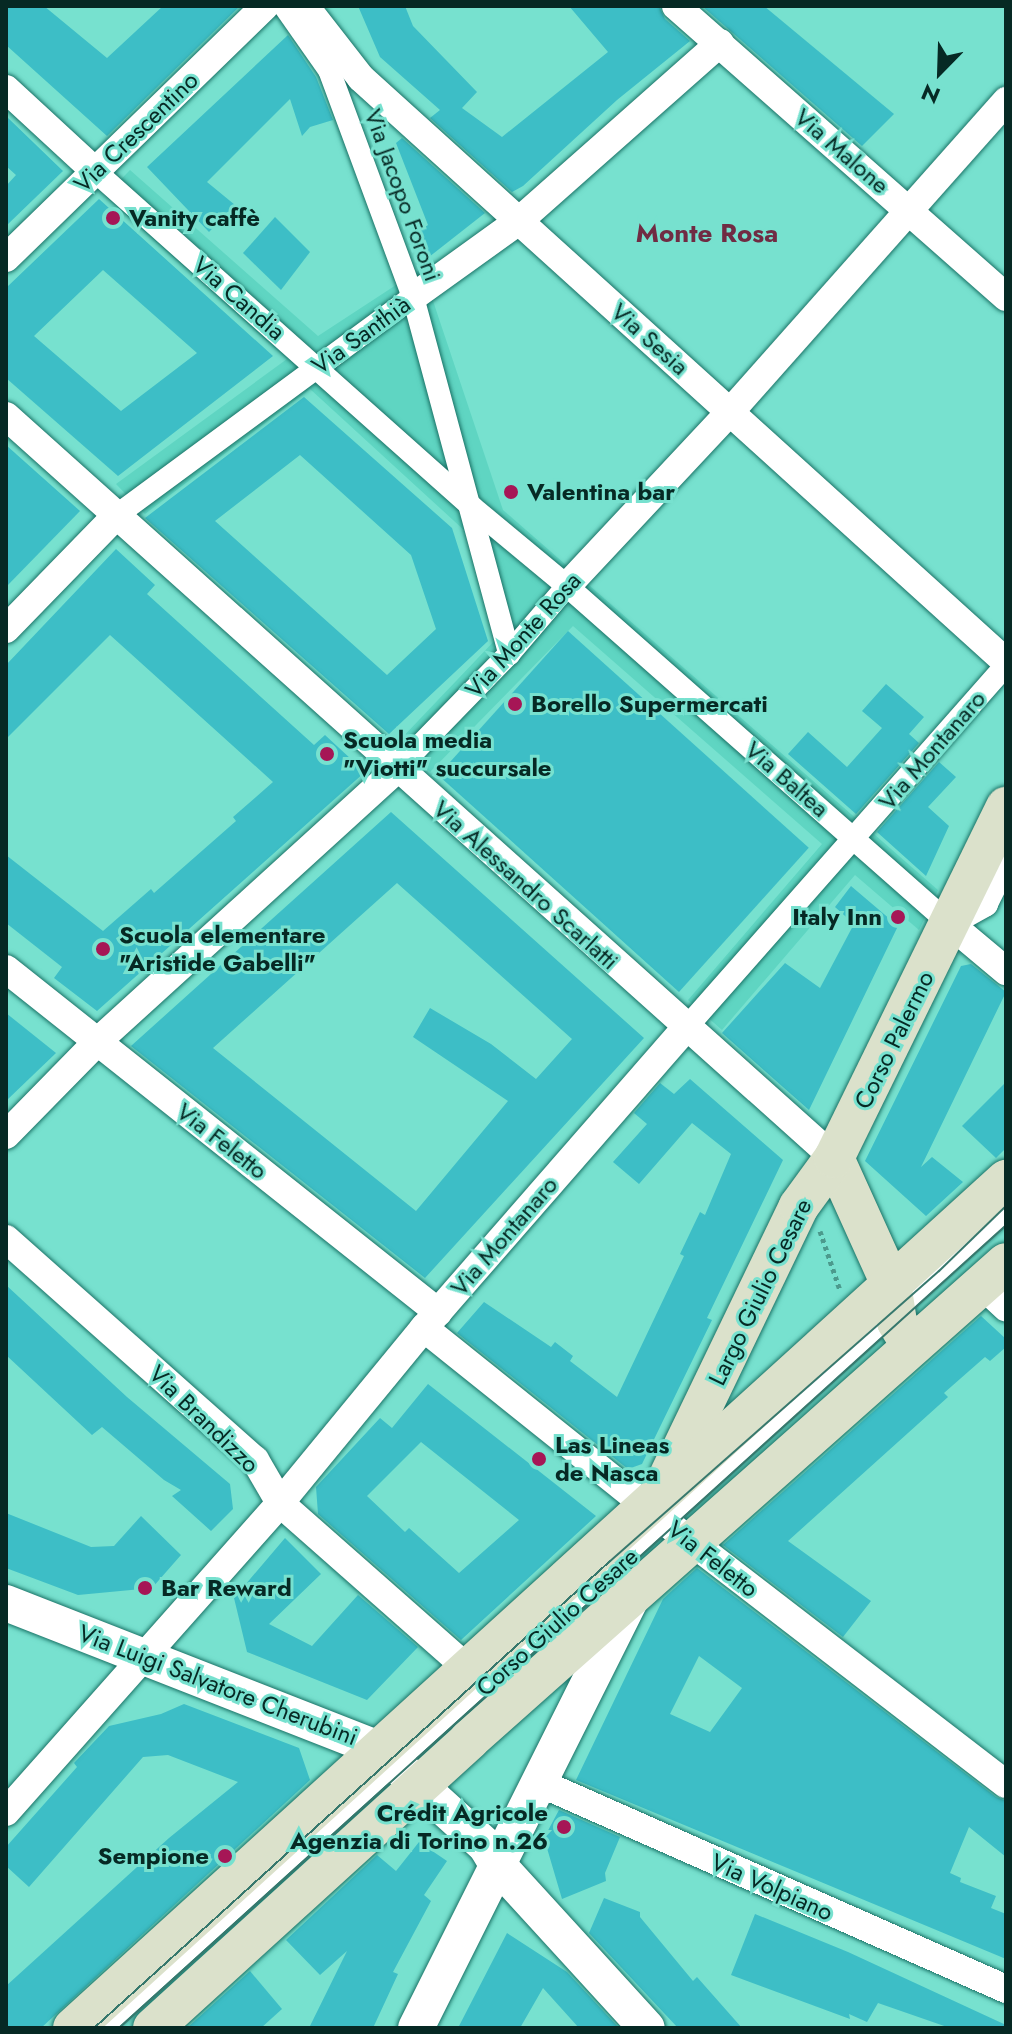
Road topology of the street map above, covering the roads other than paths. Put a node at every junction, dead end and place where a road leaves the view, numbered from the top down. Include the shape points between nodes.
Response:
1 (265, 6) edge
2 (284, 6) edge
3 (305, 6) edge
4 (676, 6) edge
5 (720, 43) junction
6 (6, 89) edge
7 (1006, 101) edge
8 (96, 172) junction
9 (908, 210) junction
10 (520, 220) junction
11 (6, 258) edge
12 (413, 297) junction
13 (1006, 297) edge
14 (317, 367) junction
15 (730, 412) junction
16 (6, 416) edge
17 (472, 507) junction
18 (117, 515) junction
19 (567, 586) junction
20 (6, 629) edge
21 (509, 654) junction
22 (1006, 664) edge
23 (397, 769) junction
24 (1006, 807) edge
25 (855, 839) junction
26 (1006, 859) edge
27 (952, 923) junction
28 (6, 969) edge
29 (1006, 971) edge
30 (686, 1028) junction
31 (97, 1042) junction
32 (6, 1135) edge
33 (834, 1158) junction
34 (1006, 1180) edge
35 (1006, 1215) edge
36 (6, 1239) edge
37 (998, 1285) edge
38 (899, 1315) junction
39 (431, 1320) junction
40 (280, 1503) junction
41 (666, 1512) junction
42 (632, 1594) junction
43 (6, 1603) edge
44 (146, 1656) junction
45 (467, 1668) junction
46 (398, 1767) junction
47 (540, 1783) junction
48 (1006, 1784) edge
49 (6, 1812) edge
50 (497, 1864) junction
51 (1006, 1989) edge
52 (73, 2028) edge
53 (107, 2028) edge
54 (153, 2028) edge
55 (416, 2028) edge
56 (647, 2028) edge

1 - 8 street, Via Crescentino
2 - 12 street, Via Jacopo Foroni via 329,70
3 - 10 street, Via Sesia via 361,78
4 - 5 street, Via Malone
5 - 9 street, Via Malone
5 - 10 street, Via Santhià
6 - 8 street, Via Candia
7 - 9 street, Via Monte Rosa
8 - 11 street, Via Crescentino
8 - 14 street, Via Candia
9 - 13 street, Via Malone
9 - 15 street, Via Monte Rosa
10 - 12 street, Via Santhià
10 - 15 street, Via Sesia
12 - 14 street, Via Santhià
12 - 17 street, Via Jacopo Foroni
14 - 17 street, Via Candia
14 - 18 street, Via Santhià
15 - 19 street, Via Monte Rosa
15 - 22 street, Via Sesia
16 - 18 street, Via Alessandro Scarlatti
17 - 19 street, Via Baltea
17 - 21 street, Via Jacopo Foroni
18 - 20 street, Via Santhià
18 - 23 street, Via Alessandro Scarlatti
19 - 21 street, Via Monte Rosa
19 - 25 street, Via Baltea
21 - 23 street, Via Monte Rosa
22 - 25 street, Via Montanaro
23 - 30 street, Via Alessandro Scarlatti
23 - 31 street, Via Monte Rosa
24 - 27 main road, Corso Palermo
25 - 27 street, Via Baltea
25 - 30 street, Via Montanaro
26 - 27 street via 984,903
27 - 29 street, Via Baltea
27 - 33 main road, Corso Palermo
28 - 31 street, Via Feletto
30 - 33 street, Via Alessandro Scarlatti
30 - 39 street, Via Montanaro
31 - 32 street, Via Monte Rosa
31 - 39 street, Via Feletto
33 - 38 main road, Largo Giulio Cesare
33 - 41 main road, Largo Giulio Cesare via 799,1206
34 - 38 main road
35 - 38 lane
36 - 40 street, Via Brandizzo via 255,1460
37 - 38 main road, Largo Giulio Cesare
38 - 41 main road, Largo Giulio Cesare
38 - 41 main road, Largo Giulio Cesare
39 - 40 street, Via Montanaro
39 - 41 street, Via Feletto
40 - 44 street, Via Montanaro
40 - 45 street, Via Brandizzo
41 - 42 main road, Largo Giulio Cesare
41 - 45 main road, Largo Giulio Cesare
41 - 46 lane, Corso Giulio Cesare
41 - 48 street, Via Feletto
42 - 46 main road, Largo Giulio Cesare
42 - 47 street, Largo Giulio Cesare
43 - 44 street, Via Luigi Salvatore Cherubini
44 - 46 street, Via Luigi Salvatore Cherubini
44 - 49 street, Via Montanaro
45 - 46 main road, Largo Giulio Cesare
46 - 50 street via 474,1835
46 - 52 main road, Corso Giulio Cesare
46 - 53 lane, Corso Giulio Cesare
46 - 54 main road, Corso Giulio Cesare
47 - 50 street, Largo Giulio Cesare
47 - 51 street, Via Volpiano
50 - 55 street, Largo Giulio Cesare
50 - 56 street

